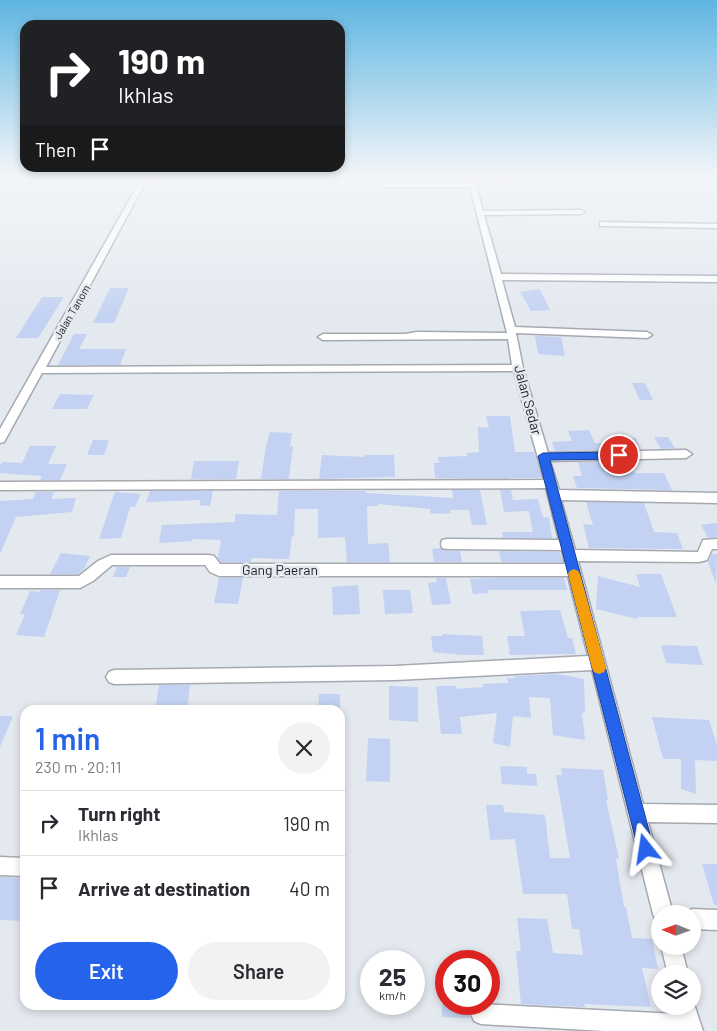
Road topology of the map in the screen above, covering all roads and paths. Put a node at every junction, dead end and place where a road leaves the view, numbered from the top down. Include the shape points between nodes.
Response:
1 (121, 223) edge
2 (483, 223) edge
3 (602, 224) dead end
4 (717, 226) edge
5 (498, 277) junction
6 (717, 278) edge
7 (512, 333) junction
8 (647, 335) dead end
9 (323, 338) dead end
10 (518, 368) junction
11 (38, 370) junction
12 (0, 439) edge
13 (686, 454) dead end
14 (543, 456) junction
15 (0, 486) edge
16 (552, 490) junction
17 (717, 498) edge
18 (447, 544) dead end
19 (717, 544) edge
20 (568, 550) junction
21 (573, 570) junction
22 (0, 582) edge
23 (598, 663) junction
24 (114, 677) dead end
25 (637, 813) junction
26 (717, 814) edge
27 (0, 866) edge
28 (20, 867) edge
29 (661, 905) edge
30 (701, 919) edge
31 (717, 920) edge
32 (500, 1015) edge
33 (689, 1021) edge

1 - 11 street, Jalan Tanom
2 - 5 street, Jalan Sedar
3 - 4 street
5 - 6 street
5 - 7 street, Jalan Sedar
7 - 8 street
7 - 9 street
7 - 10 street, Jalan Sedar
10 - 11 street
10 - 14 street, Jalan Sedar
11 - 12 street, Jalan Tanom
13 - 14 street
14 - 16 street, Jalan Sedar
15 - 16 street
16 - 17 street
16 - 20 street, Jalan Sedar
18 - 20 street
19 - 20 street via 708,544 699,557
20 - 21 street, Jalan Sedar
21 - 22 street, Gang Paeran via 219,570 209,560 111,560 80,582
21 - 23 street, Jalan Sedar
23 - 24 street via 395,673
23 - 25 street, Jalan Sedar
25 - 26 street
25 - 29 street, Jalan Sedar
27 - 28 street
30 - 31 street
32 - 33 street

